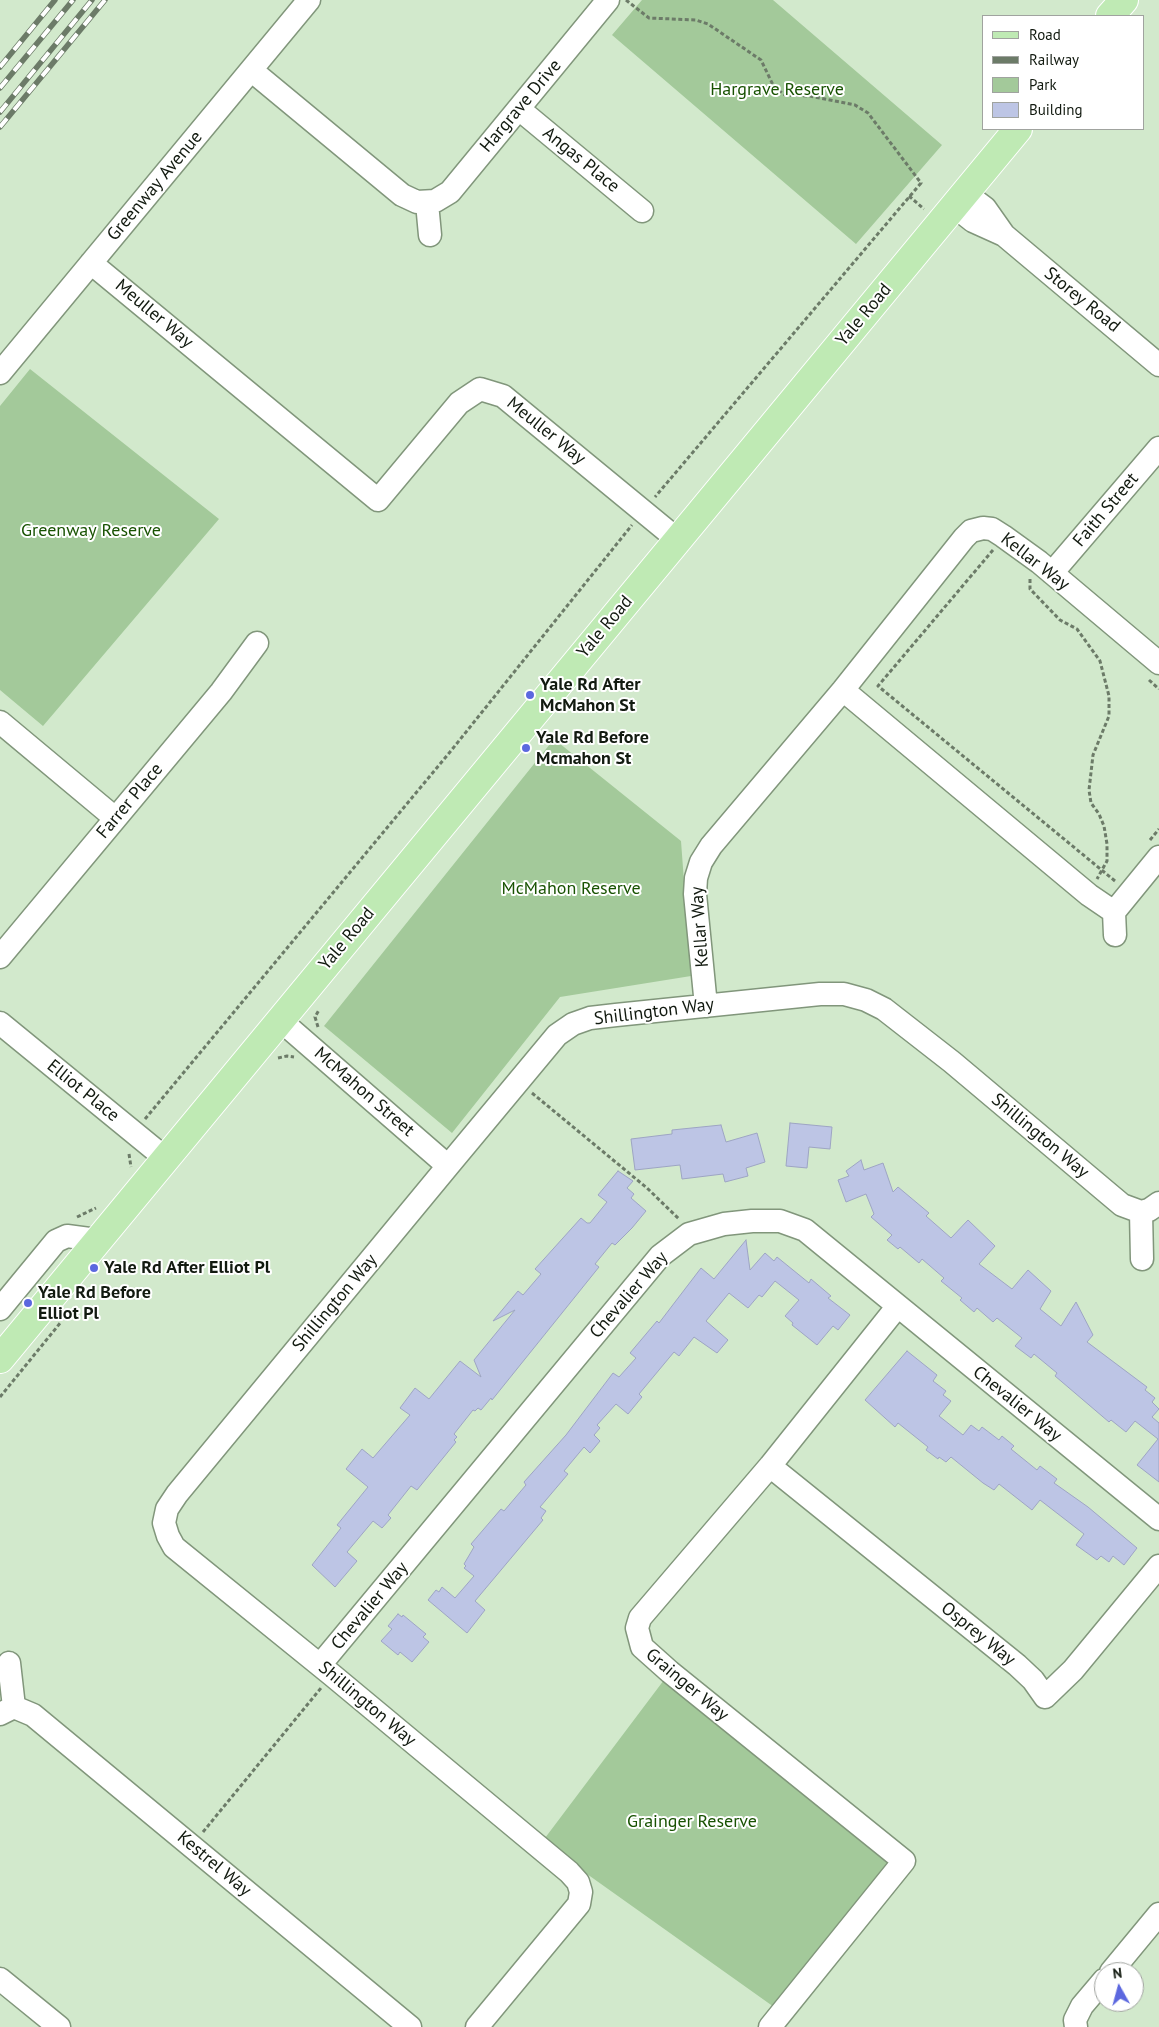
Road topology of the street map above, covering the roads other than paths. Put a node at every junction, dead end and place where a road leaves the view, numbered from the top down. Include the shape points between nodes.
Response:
1 (309, 0) edge
2 (608, 0) edge
3 (1124, 0) edge
4 (1111, 15) edge
5 (251, 70) junction
6 (520, 109) junction
7 (1017, 130) edge
8 (960, 199) junction
9 (426, 202) junction
10 (642, 211) dead end
11 (430, 235) dead end
12 (91, 263) junction
13 (1159, 365) edge
14 (0, 373) edge
15 (1159, 448) edge
16 (678, 540) junction
17 (1036, 575) junction
18 (258, 643) dead end
19 (1151, 670) edge
20 (843, 690) junction
21 (0, 722) edge
22 (115, 818) junction
23 (1153, 851) edge
24 (1114, 912) junction
25 (1115, 935) dead end
26 (0, 957) edge
27 (706, 1006) junction
28 (280, 1020) junction
29 (0, 1024) edge
30 (165, 1158) junction
31 (448, 1166) junction
32 (1150, 1207) edge
33 (97, 1240) junction
34 (1142, 1259) dead end
35 (897, 1307) junction
36 (0, 1309) edge
37 (0, 1359) edge
38 (770, 1466) junction
39 (1159, 1519) edge
40 (1159, 1566) edge
41 (9, 1663) dead end
42 (326, 1670) junction
43 (7, 1711) edge
44 (1159, 1914) edge
45 (1119, 1962) edge
46 (0, 1979) edge
47 (1094, 1992) edge
48 (59, 2027) edge
49 (410, 2027) edge
50 (477, 2027) edge
51 (770, 2027) edge
52 (1076, 2027) edge

1 - 5 street, Greenway Avenue
2 - 6 street, Hargrave Drive
3 - 4 main road
5 - 9 street via 402,195 409,200
5 - 12 street, Greenway Avenue
6 - 9 street, Hargrave Drive via 450,192 436,201
6 - 10 street, Angas Place
7 - 8 main road, Yale Road
8 - 13 street, Storey Road via 973,221 1004,236
8 - 16 main road, Yale Road
9 - 11 street
12 - 14 street, Greenway Avenue
12 - 16 street, Meuller Way via 379,508 459,403 480,389 504,396
15 - 17 street, Faith Street
16 - 28 main road, Yale Road
17 - 19 street, Kellar Way
17 - 20 street, Kellar Way via 992,529 972,531
18 - 22 street, Farrer Place
20 - 24 street via 1089,895
20 - 27 street, Kellar Way via 701,862 695,894
21 - 22 street
22 - 26 street, Farrer Place
23 - 24 street
24 - 25 street
27 - 31 street, Shillington Way via 590,1018 573,1024 557,1035
27 - 32 street, Shillington Way via 844,994 884,1008 1122,1205
28 - 30 main road, Yale Road
28 - 31 street, McMahon Street
29 - 30 street, Elliot Place
30 - 33 main road, Yale Road
31 - 42 street, Shillington Way via 167,1509 164,1523 174,1547
32 - 34 street, Shillington Way
33 - 36 street via 67,1236 56,1241
33 - 37 main road, Yale Road
35 - 38 street, Grainger Way
35 - 39 street, Chevalier Way
35 - 42 street, Chevalier Way via 805,1230 780,1221 752,1220 689,1234 660,1256
38 - 40 street, Osprey Way via 1016,1664 1033,1680 1045,1698 1073,1670
38 - 51 street, Grainger Way via 640,1618 638,1638 642,1647 670,1672 904,1861
41 - 43 street, Kestrel Way
42 - 50 street, Shillington Way via 578,1882 581,1892 579,1904
43 - 49 street, Kestrel Way via 33,1715
44 - 45 street
46 - 48 street
47 - 52 street via 1082,2006 1075,2020

